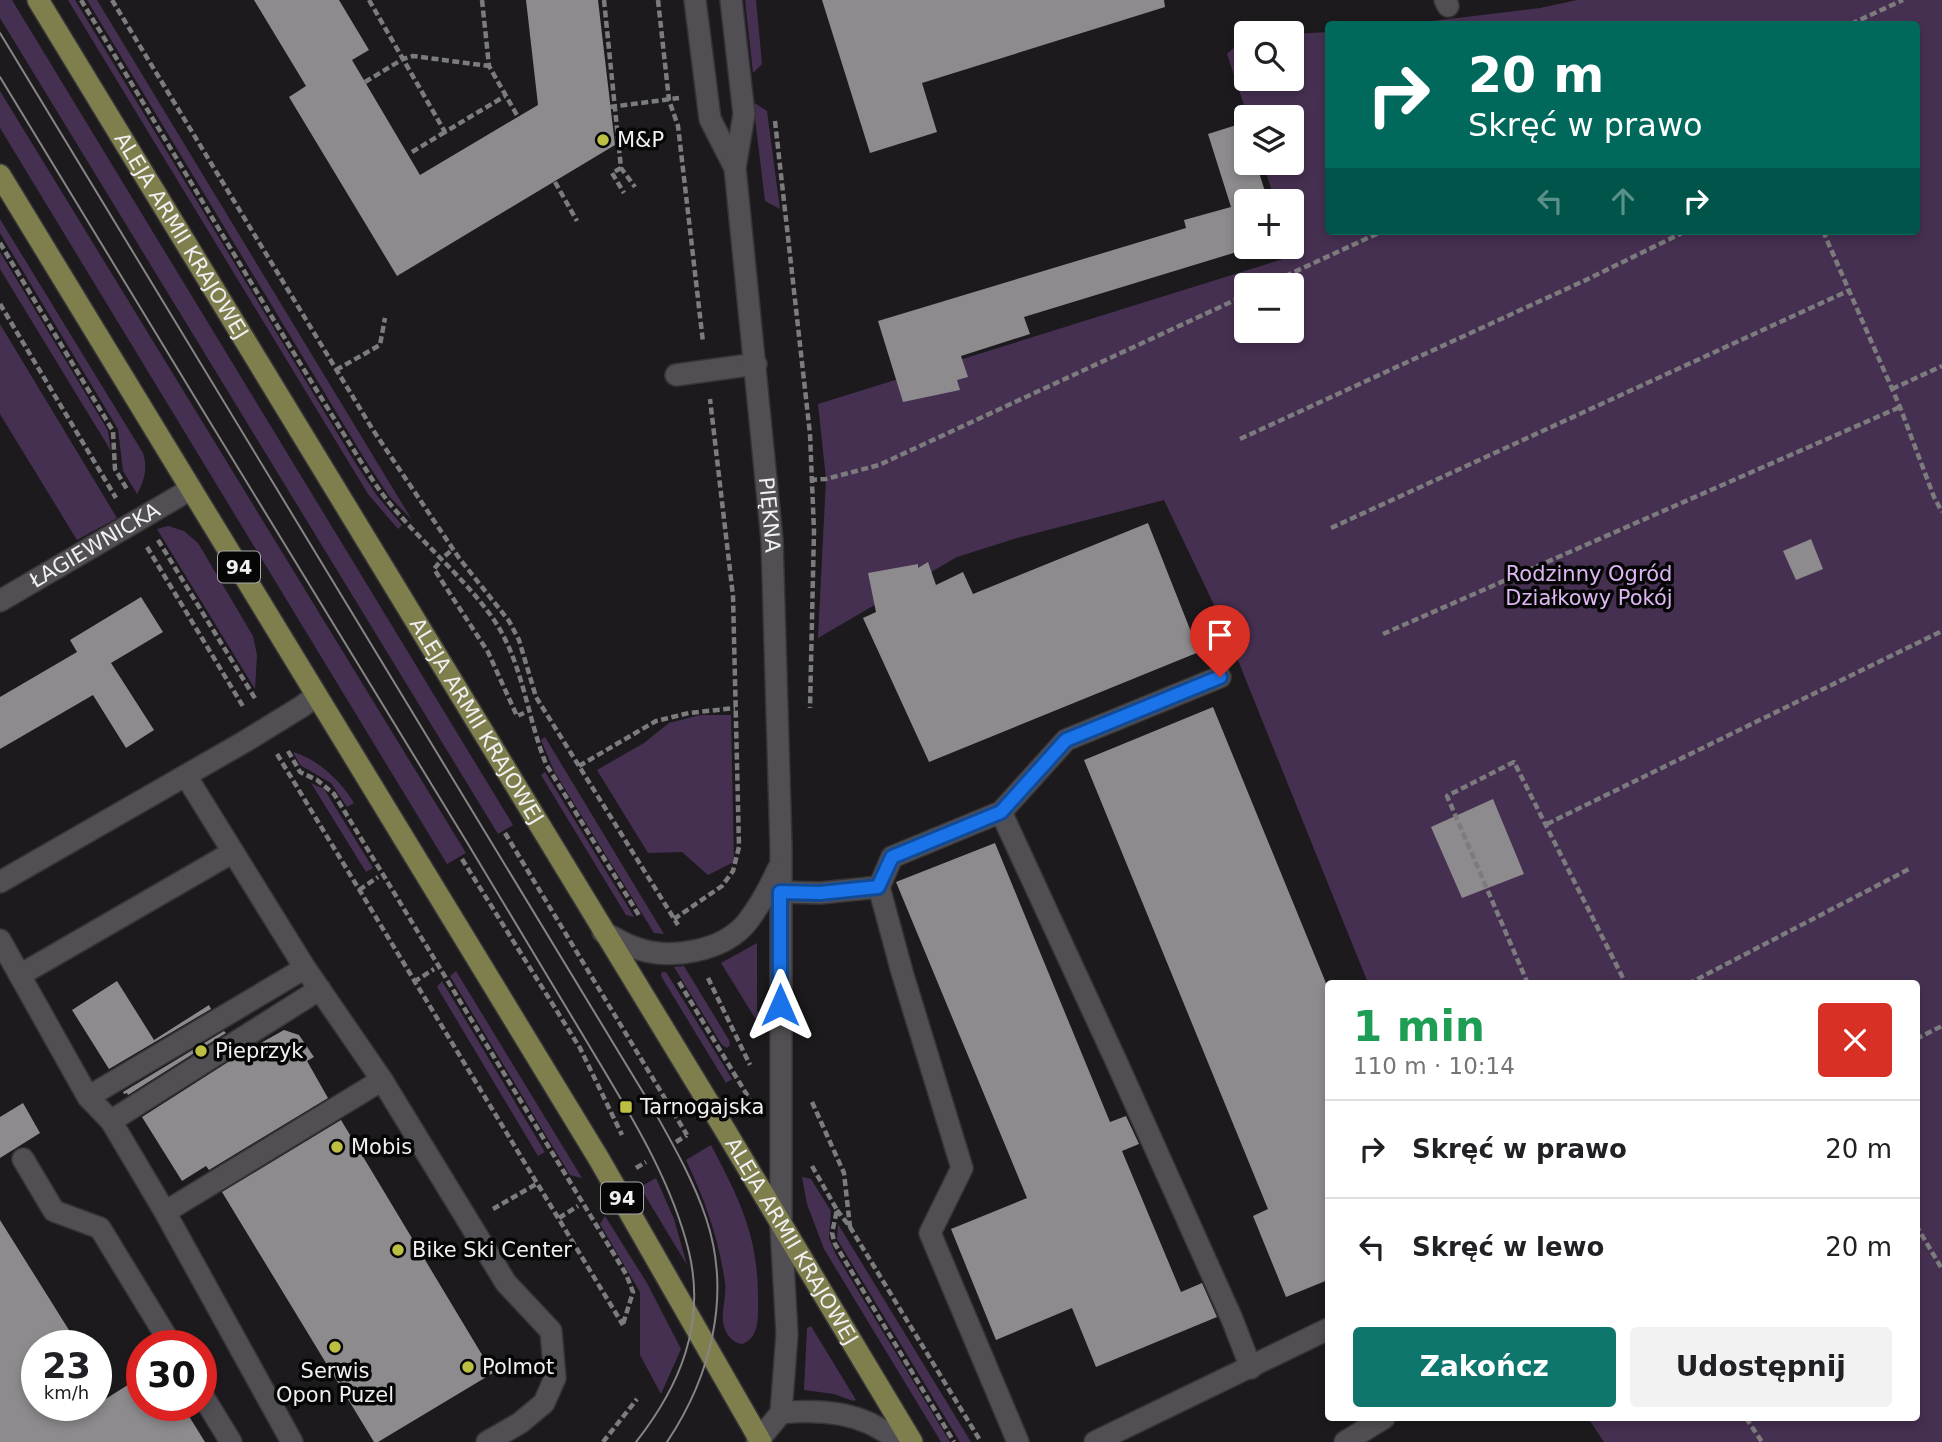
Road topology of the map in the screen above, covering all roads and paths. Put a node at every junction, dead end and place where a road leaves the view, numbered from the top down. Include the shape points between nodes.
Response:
1 (38, 0) edge
2 (82, 0) edge
3 (112, 0) edge
4 (369, 0) edge
5 (482, 0) edge
6 (658, 0) edge
7 (695, 0) edge
8 (731, 0) edge
9 (1903, 0) edge
10 (602, 1) edge
11 (1858, 21) edge
12 (404, 59) junction
13 (489, 66) junction
14 (365, 82) dead end
15 (505, 96) junction
16 (669, 100) junction
17 (613, 107) junction
18 (518, 117) dead end
19 (445, 132) junction
20 (412, 152) dead end
21 (621, 168) junction
22 (736, 168) junction
23 (0, 175) edge
24 (555, 182) dead end
25 (635, 187) dead end
26 (624, 193) dead end
27 (785, 212) dead end
28 (577, 221) dead end
29 (1374, 235) edge
30 (1678, 235) edge
31 (1825, 235) edge
32 (0, 243) edge
33 (791, 264) dead end
34 (1292, 273) edge
35 (1850, 290) junction
36 (1234, 301) edge
37 (0, 304) edge
38 (385, 318) dead end
39 (703, 343) dead end
40 (756, 364) junction
41 (1942, 366) edge
42 (336, 370) junction
43 (676, 375) dead end
44 (708, 386) dead end
45 (1892, 389) junction
46 (1900, 407) junction
47 (1240, 439) dead end
48 (810, 480) dead end
49 (191, 489) junction
50 (130, 494) dead end
51 (121, 505) dead end
52 (1942, 512) edge
53 (151, 528) dead end
54 (1331, 528) dead end
55 (143, 539) dead end
56 (453, 549) junction
57 (445, 556) dead end
58 (439, 563) dead end
59 (0, 601) edge
60 (1942, 631) edge
61 (1383, 634) dead end
62 (1220, 677) dead end
63 (316, 696) junction
64 (256, 700) dead end
65 (543, 708) junction
66 (735, 708) junction
67 (533, 711) dead end
68 (524, 713) dead end
69 (248, 715) dead end
70 (286, 747) dead end
71 (274, 749) dead end
72 (579, 766) junction
73 (186, 776) junction
74 (1001, 812) junction
75 (1547, 824) junction
76 (505, 833) dead end
77 (233, 852) junction
78 (462, 859) dead end
79 (780, 864) junction
80 (1910, 868) dead end
81 (378, 877) dead end
82 (0, 882) edge
83 (878, 887) junction
84 (359, 890) junction
85 (780, 892) junction
86 (674, 919) junction
87 (642, 920) dead end
88 (679, 927) dead end
89 (603, 932) junction
90 (0, 940) edge
91 (305, 968) junction
92 (434, 969) dead end
93 (20, 975) junction
94 (707, 976) dead end
95 (677, 978) dead end
96 (1526, 980) edge
97 (1624, 980) edge
98 (1696, 980) edge
99 (414, 982) junction
100 (320, 989) junction
101 (1942, 1026) edge
102 (1920, 1037) edge
103 (754, 1073) dead end
104 (382, 1080) junction
105 (88, 1097) junction
106 (813, 1102) dead end
107 (754, 1106) dead end
108 (111, 1121) junction
109 (693, 1131) dead end
110 (622, 1135) dead end
111 (687, 1135) junction
112 (676, 1142) dead end
113 (806, 1154) dead end
114 (634, 1157) dead end
115 (23, 1159) dead end
116 (639, 1167) dead end
117 (538, 1183) junction
118 (578, 1206) dead end
119 (837, 1210) junction
120 (165, 1212) junction
121 (559, 1218) junction
122 (470, 1223) junction
123 (781, 1227) junction
124 (850, 1227) junction
125 (1920, 1232) edge
126 (1942, 1269) edge
127 (162, 1330) edge
128 (1325, 1331) edge
129 (1251, 1368) junction
130 (637, 1399) dead end
131 (781, 1413) junction
132 (217, 1418) edge
133 (1379, 1421) edge
134 (1748, 1421) edge
135 (759, 1441) edge
136 (232, 1442) edge
137 (292, 1442) edge
138 (488, 1442) edge
139 (603, 1442) edge
140 (902, 1442) edge
141 (912, 1442) edge
142 (954, 1442) edge
143 (981, 1442) edge
144 (1018, 1442) edge
145 (1095, 1442) edge
146 (1345, 1442) edge
147 (1762, 1442) edge

1 - 89 main road, ALEJA ARMII KRAJOWEJ
2 - 87 path via 386,500 494,620 509,645 546,764
3 - 42 path
4 - 12 path
5 - 13 path
6 - 16 path
7 - 22 street, PIĘKNA via 710,119
8 - 22 street, PIĘKNA via 744,114
9 - 11 path
10 - 17 path
12 - 13 path
12 - 14 path
12 - 19 path
13 - 15 path
15 - 18 path
15 - 19 path
16 - 17 path
16 - 39 path via 678,127
17 - 21 path
19 - 20 path
21 - 25 path
21 - 26 path via 612,173
22 - 40 street, PIĘKNA
23 - 49 main road, 94
24 - 28 path
27 - 33 path
29 - 34 path
30 - 47 path
31 - 35 path
32 - 50 path via 113,431 115,469
35 - 45 path
35 - 54 path
36 - 48 path via 879,465
37 - 51 path
38 - 42 path via 380,345
40 - 43 street
40 - 79 street, PIĘKNA via 772,540
41 - 45 path
42 - 56 path
44 - 66 path via 733,596
45 - 46 path
46 - 52 path
46 - 61 path
49 - 59 street, ŁAGIEWNICKA
49 - 63 main road, 94
53 - 64 path
55 - 69 path
56 - 57 path
56 - 65 path via 509,621
58 - 68 path via 434,569 488,652 517,716
60 - 75 path
62 - 74 street via 1066,740
63 - 73 street
63 - 135 main road, 94 via 606,1170
65 - 67 path
65 - 72 path
66 - 72 path via 656,721
66 - 86 path via 739,847 733,871 722,886
70 - 121 path via 300,772 334,794 626,1274 633,1292 623,1325
71 - 84 path
72 - 86 path
73 - 77 street
73 - 82 street
74 - 83 street via 892,857
74 - 129 street
75 - 96 path via 1514,762 1447,796
75 - 97 path
76 - 111 path
77 - 91 street
77 - 93 street
78 - 110 path via 580,1048
79 - 85 street, PIĘKNA
79 - 89 street, PIĘKNA via 747,923 711,946 661,953 634,948
80 - 98 path
81 - 84 path
83 - 85 street
83 - 144 street via 962,1168 930,1233
84 - 99 path
85 - 123 street, PIĘKNA
86 - 88 path
89 - 123 main road, ALEJA ARMII KRAJOWEJ
90 - 93 street
91 - 100 street
91 - 105 street
92 - 99 path
93 - 105 street
94 - 103 path
95 - 107 path
99 - 117 path
100 - 104 street
100 - 108 street
101 - 102 path
104 - 120 street
104 - 122 street
105 - 108 street
106 - 124 path via 844,1173
108 - 120 street
109 - 111 path
111 - 112 path
113 - 119 path
114 - 116 path
115 - 127 street via 54,1212 100,1228
117 - 121 path
117 - 122 path
118 - 121 path
119 - 124 path
119 - 142 path via 832,1233 835,1244
120 - 137 street
122 - 138 street via 506,1283 551,1331 555,1378 544,1404
123 - 131 street, PIĘKNA via 787,1334
123 - 141 main road, ALEJA ARMII KRAJOWEJ
124 - 143 path
125 - 126 path
128 - 129 street
129 - 145 street
130 - 139 path
131 - 135 street
131 - 140 street via 808,1410 840,1415 867,1422
132 - 136 street
133 - 146 street
134 - 147 path

